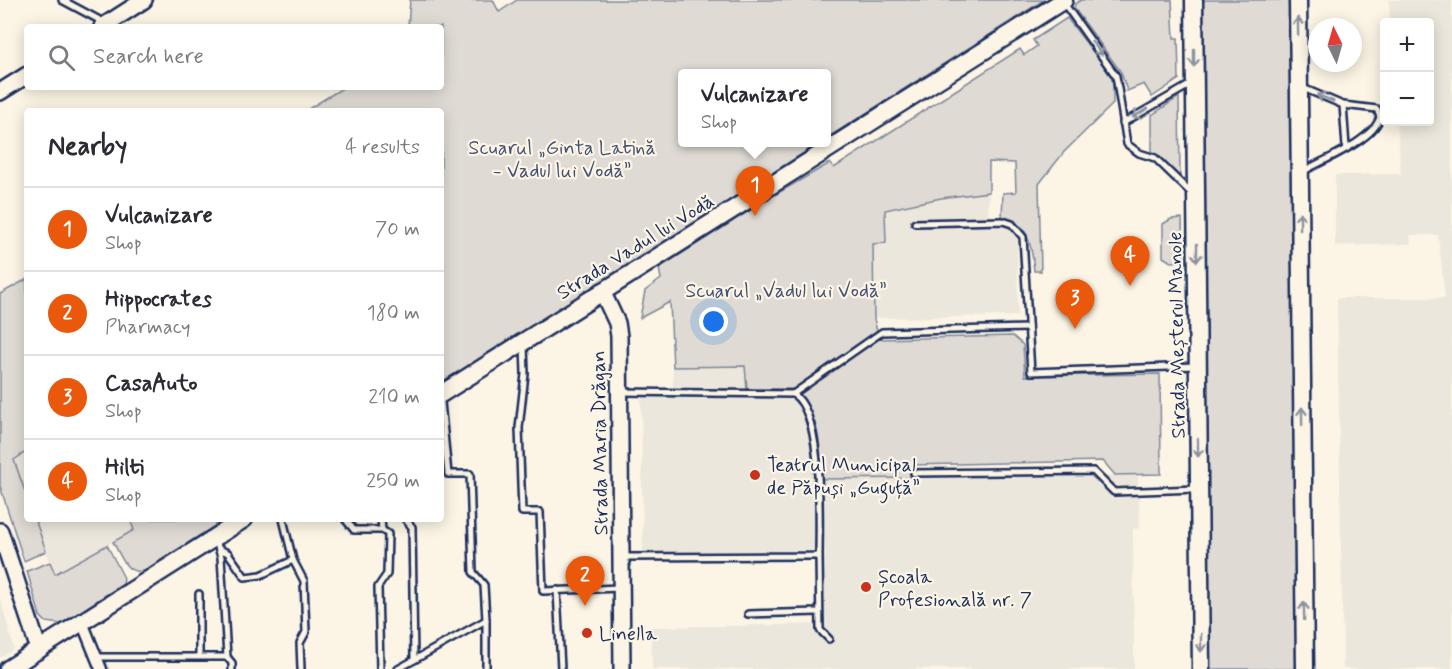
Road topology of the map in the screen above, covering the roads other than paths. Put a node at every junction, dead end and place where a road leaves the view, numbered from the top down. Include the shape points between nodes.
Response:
1 (62, 0) edge
2 (144, 0) edge
3 (1194, 0) edge
4 (1298, 0) edge
5 (1063, 1) edge
6 (101, 24) edge
7 (107, 24) edge
8 (24, 77) edge
9 (1194, 82) junction
10 (1299, 86) junction
11 (0, 92) edge
12 (1343, 105) junction
13 (1123, 123) junction
14 (831, 147) edge
15 (831, 147) edge
16 (1346, 147) junction
17 (1300, 173) junction
18 (1196, 198) junction
19 (915, 223) dead end
20 (602, 291) junction
21 (1028, 328) junction
22 (524, 341) junction
23 (1197, 366) junction
24 (444, 392) edge
25 (618, 392) junction
26 (793, 394) junction
27 (914, 473) dead end
28 (444, 474) edge
29 (1199, 489) junction
30 (241, 522) edge
31 (284, 522) edge
32 (347, 522) edge
33 (381, 522) edge
34 (407, 522) edge
35 (382, 530) junction
36 (0, 531) edge
37 (217, 544) junction
38 (819, 556) junction
39 (621, 558) junction
40 (293, 560) junction
41 (621, 588) junction
42 (557, 590) junction
43 (199, 594) dead end
44 (819, 612) junction
45 (748, 614) dead end
46 (486, 620) junction
47 (82, 622) junction
48 (829, 639) dead end
49 (39, 650) junction
50 (199, 656) junction
51 (96, 657) junction
52 (227, 657) junction
53 (414, 660) junction
54 (0, 665) edge
55 (8, 669) edge
56 (101, 669) edge
57 (232, 669) edge
58 (301, 669) edge
59 (380, 669) edge
60 (398, 669) edge
61 (486, 669) edge
62 (561, 669) edge
63 (622, 669) edge
64 (1201, 669) edge
65 (1305, 669) edge

1 - 6 lane
2 - 7 main road
3 -> 9 main road, Strada Meșterul Manole
10 -> 4 main road
5 -> 13 lane via 1116,76
5 - 15 main road, Strada Vadul lui Vodă
8 - 11 main road
9 -> 13 lane
9 - 18 main road, Strada Meșterul Manole
12 -> 10 lane
10 - 17 main road
12 - 16 lane
12 - 16 lane via 1371,106 1380,117 1374,130
13 - 18 lane via 1125,140 1132,149 1155,158
14 - 20 main road, Strada Vadul lui Vodă
16 - 17 lane
65 -> 17 main road
18 -> 23 main road, Strada Meșterul Manole
19 - 21 lane via 1003,221 1017,229 1026,248
20 - 22 main road, Strada Vadul lui Vodă
20 - 25 main road, Strada Maria Drăgan via 619,336
21 - 23 lane via 1031,372
21 - 26 lane via 882,332
22 - 24 main road, Strada Vadul lui Vodă
22 - 42 lane via 519,428 522,512 540,512 543,591
23 -> 29 main road, Strada Meșterul Manole
25 - 26 lane
25 - 39 main road, Strada Maria Drăgan
26 - 38 lane via 804,405 813,431
27 - 29 lane via 1093,471 1114,492
28 - 46 lane via 470,474 473,572 484,585
29 -> 64 main road, Strada Meșterul Manole
30 - 37 main road
31 - 40 lane
32 - 35 lane via 354,530
33 - 35 lane
34 - 53 lane via 412,528
35 - 59 lane via 388,534 388,564 378,588
36 - 49 main road
37 - 40 lane via 245,577 261,575
37 - 47 main road
37 - 52 lane
38 - 39 lane
38 - 44 lane
39 - 41 main road, Strada Maria Drăgan
40 - 58 lane via 304,581 306,632 300,643
41 - 42 lane
41 - 63 main road, Strada Maria Drăgan
42 - 62 lane
43 - 50 lane
44 - 45 lane
44 - 48 lane via 820,630
46 - 53 lane
46 - 61 lane
47 - 49 main road
47 - 51 street
49 - 55 main road
50 - 51 lane
50 - 52 lane
51 - 56 street
52 - 57 lane
53 - 60 lane
54 - 55 lane

